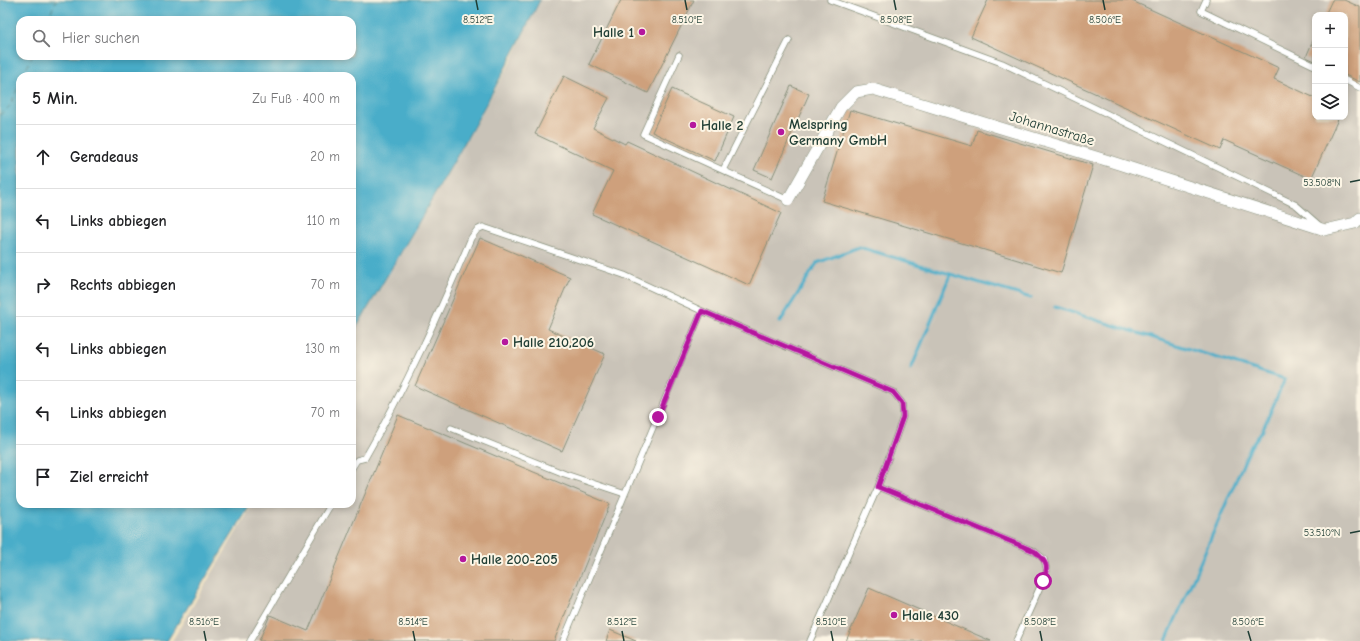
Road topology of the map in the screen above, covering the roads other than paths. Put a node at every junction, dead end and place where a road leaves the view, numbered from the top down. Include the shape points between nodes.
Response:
1 (830, 0) edge
2 (1206, 0) edge
3 (789, 40) dead end
4 (679, 55) dead end
5 (1312, 65) edge
6 (1348, 82) edge
7 (1360, 88) edge
8 (723, 170) junction
9 (788, 200) joint
10 (1360, 218) edge
11 (1325, 230) junction
12 (702, 311) junction
13 (451, 428) dead end
14 (356, 462) edge
15 (878, 487) junction
16 (625, 494) junction
17 (329, 508) edge
18 (250, 641) edge
19 (563, 641) edge
20 (810, 641) edge
21 (1016, 641) edge

1 - 11 lane via 1002,63 1296,205
2 - 5 lane via 1201,11
3 - 8 lane
4 - 8 lane via 643,134
6 - 7 lane
8 - 9 lane
9 - 11 street, Johannastraße via 841,107 856,92 873,89
10 - 11 street via 1355,223
12 - 14 lane via 624,274 483,227 471,238 437,319 395,406 365,458
12 - 15 lane via 893,392 902,403 903,417
12 - 16 lane
13 - 16 lane via 565,474
15 - 20 lane
15 - 21 lane via 1034,551 1044,559 1047,571
16 - 19 lane
17 - 18 lane

